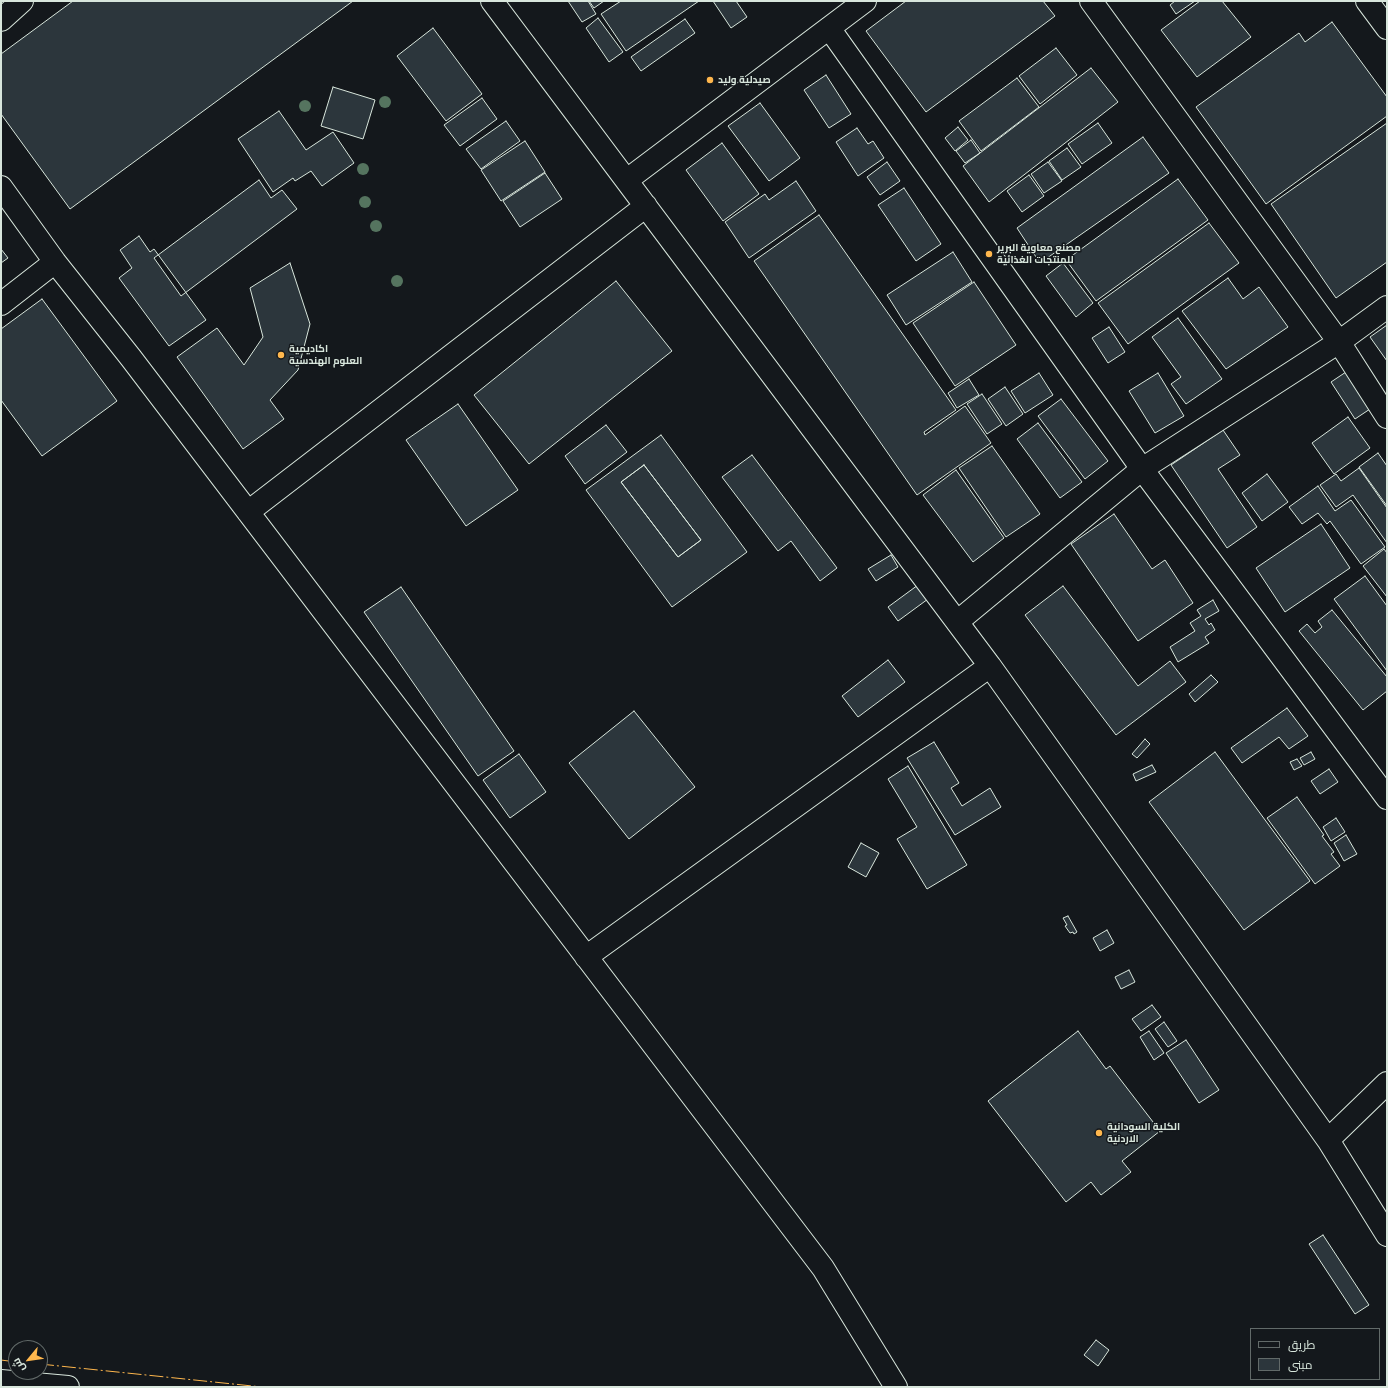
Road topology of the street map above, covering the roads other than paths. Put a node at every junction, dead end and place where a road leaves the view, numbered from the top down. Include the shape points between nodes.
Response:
1 (22, 1) edge
2 (492, 1) edge
3 (864, 1) edge
4 (1091, 1) edge
5 (1367, 1) edge
6 (1, 20) edge
7 (829, 28) junction
8 (1387, 28) edge
9 (627, 180) junction
10 (1, 187) edge
11 (646, 206) junction
12 (55, 262) junction
13 (1, 304) edge
14 (1387, 307) edge
15 (1339, 342) junction
16 (1387, 417) edge
17 (1142, 469) junction
18 (248, 512) junction
19 (957, 622) junction
20 (990, 666) junction
21 (1387, 798) edge
22 (586, 956) junction
23 (1387, 1083) edge
24 (1328, 1140) junction
25 (1387, 1235) edge
26 (1, 1381) edge
27 (68, 1387) edge
28 (896, 1387) edge

1 - 6 street
2 - 9 street
3 - 7 street
4 - 15 street
5 - 8 street
7 - 9 street
7 - 17 street
9 - 11 street
10 - 12 street
11 - 18 street
11 - 19 street
12 - 13 street
12 - 18 street
14 - 15 street
15 - 16 street
15 - 17 street
17 - 19 street
17 - 21 street
18 - 22 street
19 - 20 street
20 - 22 street
20 - 24 street
22 - 28 street via 823,1268
23 - 24 street
24 - 25 street
26 - 27 street

